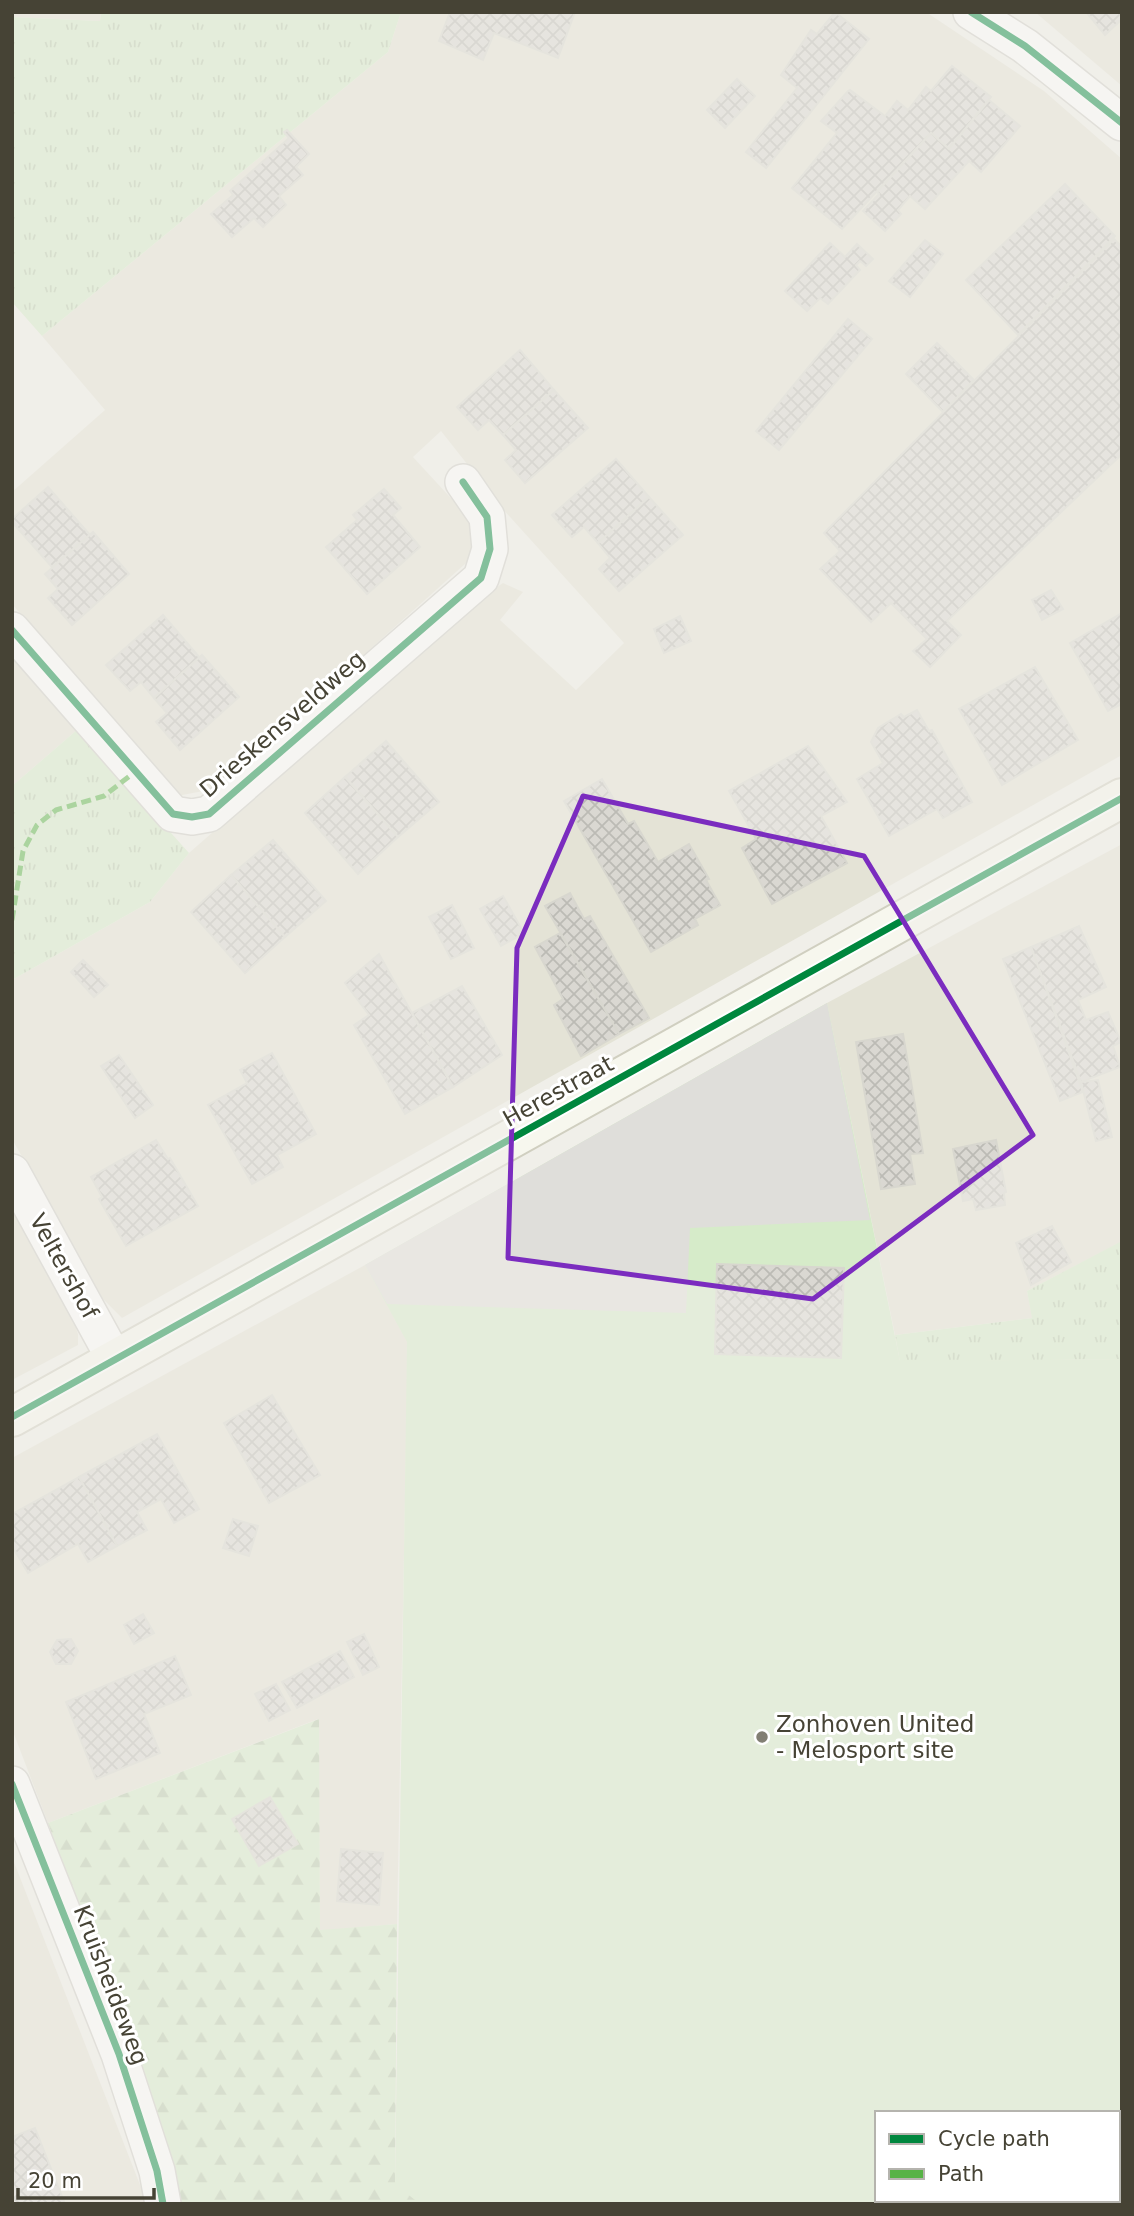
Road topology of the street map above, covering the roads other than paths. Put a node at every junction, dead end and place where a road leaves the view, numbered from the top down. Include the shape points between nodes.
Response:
1 (971, 12) edge
2 (1122, 123) edge
3 (463, 482) dead end
4 (12, 630) edge
5 (1122, 798) edge
6 (12, 1171) edge
7 (115, 1360) junction
8 (12, 1417) edge
9 (12, 1784) edge
10 (163, 2204) edge

1 - 2 street via 1025,46
3 - 4 street, Drieskensveldweg via 487,517 490,549 481,578 209,814 173,814
5 - 7 street, Herestraat
6 - 7 street, Veltershof
7 - 8 street, Herestraat
9 - 10 street, Kruisheideweg via 119,2054 157,2171

